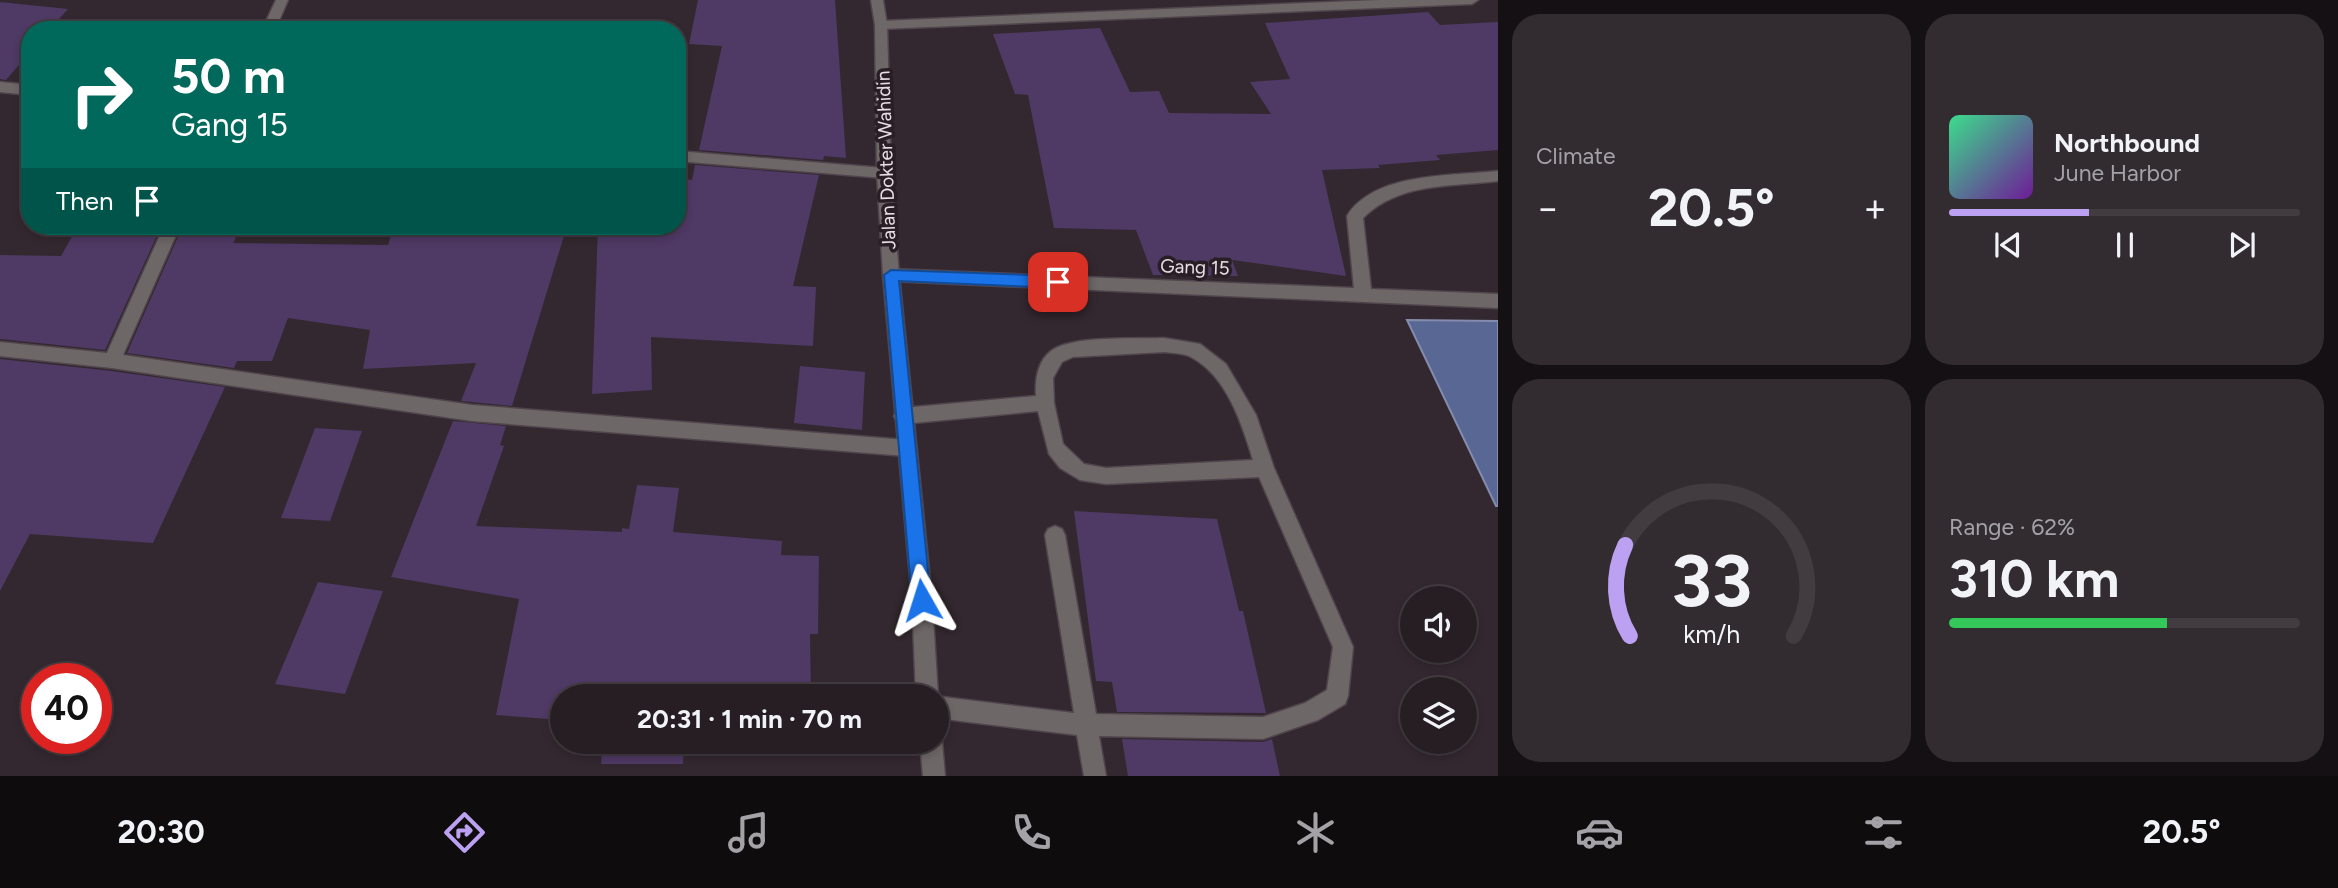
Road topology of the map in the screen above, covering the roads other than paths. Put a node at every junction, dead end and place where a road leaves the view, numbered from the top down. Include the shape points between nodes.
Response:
1 (282, 0) edge
2 (877, 0) edge
3 (1472, 0) edge
4 (272, 21) edge
5 (881, 25) junction
6 (0, 87) edge
7 (21, 89) edge
8 (686, 157) edge
9 (884, 173) junction
10 (1498, 176) edge
11 (168, 235) edge
12 (891, 275) junction
13 (1363, 295) junction
14 (1498, 301) edge
15 (0, 349) edge
16 (112, 361) junction
17 (1045, 403) junction
18 (903, 416) junction
19 (906, 448) junction
20 (1265, 468) junction
21 (1055, 535) dead end
22 (926, 684) edge
23 (949, 709) edge
24 (1086, 726) junction
25 (932, 754) edge
26 (933, 776) edge
27 (1095, 776) edge

1 - 4 street
2 - 5 street, Jalan Dokter Wahidin
3 - 5 street
5 - 9 street, Jalan Dokter Wahidin
6 - 7 street
8 - 9 street
9 - 12 street, Jalan Dokter Wahidin
10 - 13 street via 1404,186 1366,202 1355,216
11 - 16 street
12 - 13 street, Gang 15
12 - 18 street, Jalan Dokter Wahidin
13 - 14 street, Gang 15
15 - 16 street
16 - 19 street via 472,413
17 - 18 street
17 - 20 street via 1055,448 1080,472 1106,476
17 - 20 street via 1044,377 1056,357 1071,351 1164,345 1194,349 1220,369 1250,421
18 - 19 street, Jalan Dokter Wahidin
19 - 22 street, Jalan Dokter Wahidin
20 - 24 street via 1343,647 1337,696 1310,712 1263,728
21 - 24 street
23 - 24 street
24 - 27 street
25 - 26 street

